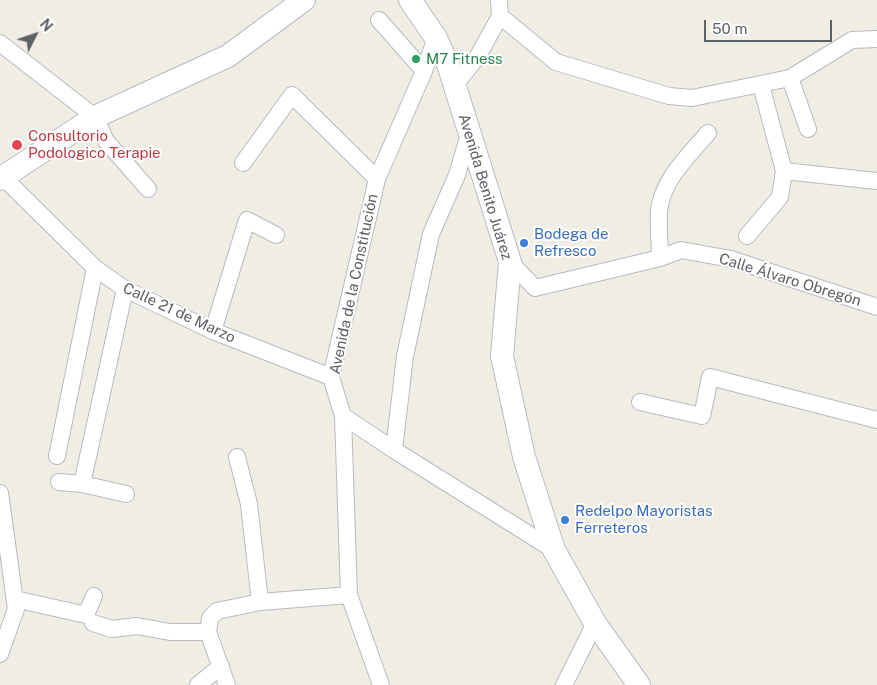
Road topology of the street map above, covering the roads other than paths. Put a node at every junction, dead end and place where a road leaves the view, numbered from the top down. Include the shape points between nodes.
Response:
1 (304, 0) edge
2 (410, 0) edge
3 (500, 8) edge
4 (379, 20) dead end
5 (436, 38) junction
6 (877, 39) edge
7 (0, 43) edge
8 (424, 72) junction
9 (790, 78) junction
10 (761, 85) junction
11 (454, 86) junction
12 (95, 117) junction
13 (808, 129) dead end
14 (708, 133) dead end
15 (469, 134) junction
16 (243, 163) dead end
17 (784, 171) junction
18 (1, 178) edge
19 (377, 179) junction
20 (877, 181) edge
21 (148, 189) dead end
22 (276, 235) dead end
23 (747, 236) dead end
24 (660, 258) junction
25 (510, 262) junction
26 (95, 268) junction
27 (125, 289) junction
28 (877, 307) edge
29 (213, 332) junction
30 (331, 377) junction
31 (640, 402) dead end
32 (343, 416) junction
33 (877, 420) edge
34 (394, 450) junction
35 (58, 456) dead end
36 (237, 457) dead end
37 (59, 482) dead end
38 (82, 484) junction
39 (0, 492) edge
40 (126, 494) dead end
41 (554, 550) junction
42 (349, 595) junction
43 (94, 596) dead end
44 (260, 602) junction
45 (10, 605) edge
46 (93, 623) dead end
47 (595, 623) junction
48 (208, 632) junction
49 (0, 654) edge
50 (220, 666) junction
51 (198, 685) edge
52 (227, 685) edge
53 (381, 685) edge
54 (564, 685) edge
55 (639, 685) edge

1 - 12 main road via 228,56
2 - 5 main road, Avenida Benito Juárez
3 - 10 street via 556,62 669,96 692,98
3 - 11 street via 478,56
4 - 8 street
5 - 8 street, Avenida de la Constitución
5 - 11 main road, Avenida Benito Juárez
6 - 9 street via 852,40
7 - 12 street
8 - 19 street, Avenida de la Constitución
9 - 10 street
9 - 13 street
10 - 17 street
11 - 15 main road, Avenida Benito Juárez
12 - 18 main road
12 - 21 street via 106,141
14 - 24 street via 665,188 659,209
15 - 25 main road, Avenida Benito Juárez
15 - 34 street via 457,176 430,234 405,356
16 - 19 street via 292,95
17 - 20 street
17 - 23 street via 780,197
18 - 26 street, Calle 21 de Marzo
19 - 30 street, Avenida de la Constitución
22 - 29 street via 247,220
24 - 25 street, Calle Álvaro Obregón via 535,288
24 - 28 street, Calle Álvaro Obregón via 681,250 731,259
25 - 41 main road, Avenida Benito Juárez via 502,356 524,457
26 - 27 street, Calle 21 de Marzo
26 - 35 street
27 - 29 street, Calle 21 de Marzo
27 - 38 street
29 - 30 street, Calle 21 de Marzo
30 - 32 street, Avenida de la Constitución
31 - 33 street via 702,416 710,377
32 - 34 street
32 - 42 street, Avenida de la Constitución
34 - 41 street
36 - 44 street via 249,504
37 - 38 street
38 - 40 street
39 - 45 street
41 - 47 main road, Avenida Benito Juárez
42 - 44 street
42 - 53 street, Avenida de la Constitución
43 - 45 street via 86,615
44 - 48 street via 217,611 210,618
45 - 49 street
46 - 48 street via 112,629 137,626 170,632
47 - 54 street
47 - 55 main road, Avenida Benito Juárez
48 - 50 street
50 - 51 street
50 - 52 street

